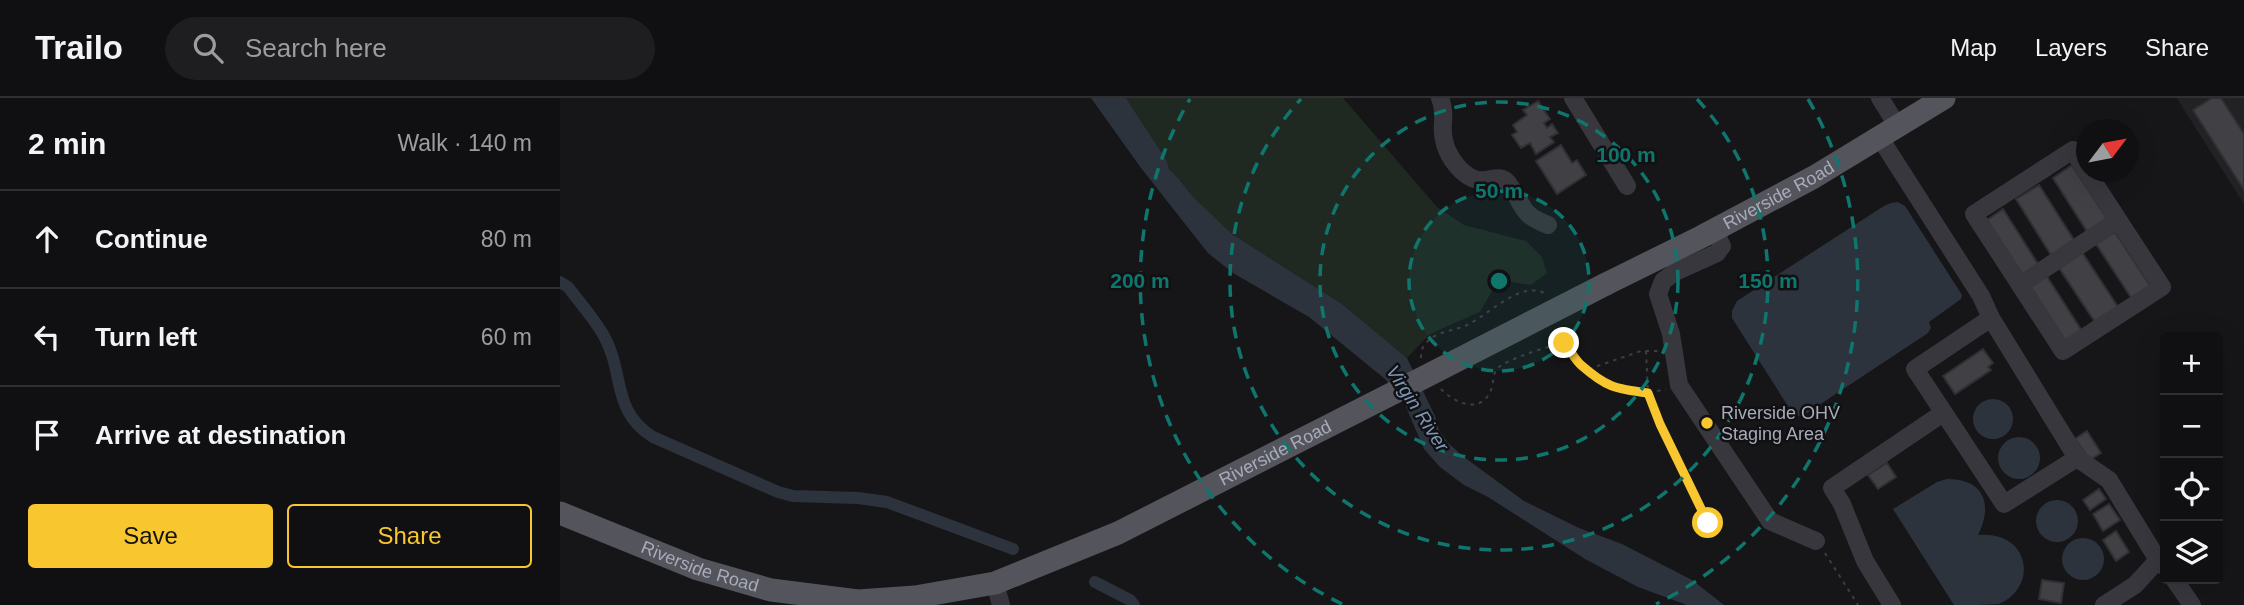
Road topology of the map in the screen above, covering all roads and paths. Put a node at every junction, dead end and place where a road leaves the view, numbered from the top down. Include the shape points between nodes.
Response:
1 (1440, 98) edge
2 (1573, 98) edge
3 (1880, 98) edge
4 (1944, 98) edge
5 (1889, 132) junction
6 (2076, 154) edge
7 (2094, 182) edge
8 (1627, 186) dead end
9 (2118, 220) junction
10 (1548, 225) dead end
11 (1714, 230) junction
12 (2020, 285) junction
13 (1991, 318) junction
14 (1564, 343) dead end
15 (1674, 350) junction
16 (1646, 351) junction
17 (1588, 369) junction
18 (1679, 385) junction
19 (1648, 393) junction
20 (1943, 413) junction
21 (2077, 458) junction
22 (560, 513) edge
23 (1708, 523) dead end
24 (1816, 541) joint
25 (2160, 560) edge
26 (2160, 565) edge
27 (995, 583) junction
28 (2177, 584) edge
29 (1001, 605) edge
30 (1858, 605) edge
31 (1892, 605) edge
32 (2104, 605) edge
33 (2192, 605) edge

1 - 10 street via 1445,110 1444,140 1466,176 1507,182 1521,207
2 - 8 street
3 - 5 street
4 - 5 main road, Riverside Road
5 - 11 main road, Riverside Road
5 - 13 street
6 - 12 street via 2071,146 1974,214
7 - 9 street
9 - 12 street
9 - 12 street via 2162,288 2063,351
11 - 15 street via 1722,246 1717,253 1675,272 1663,281 1658,294
11 - 27 main road, Riverside Road, bridge via 1118,533
13 - 20 street via 1915,369
13 - 21 street
14 - 17 path
15 - 16 path
15 - 18 street
16 - 17 path
16 - 19 path
17 - 19 path via 1606,385
18 - 19 path
18 - 24 street via 1770,522
19 - 23 path
20 - 21 street via 2004,503
20 - 31 street via 1832,488 1865,561
21 - 25 street via 2109,480
22 - 27 main road, Riverside Road via 698,569 771,590 858,601
24 - 30 path
26 - 32 street
27 - 29 street
28 - 33 street

